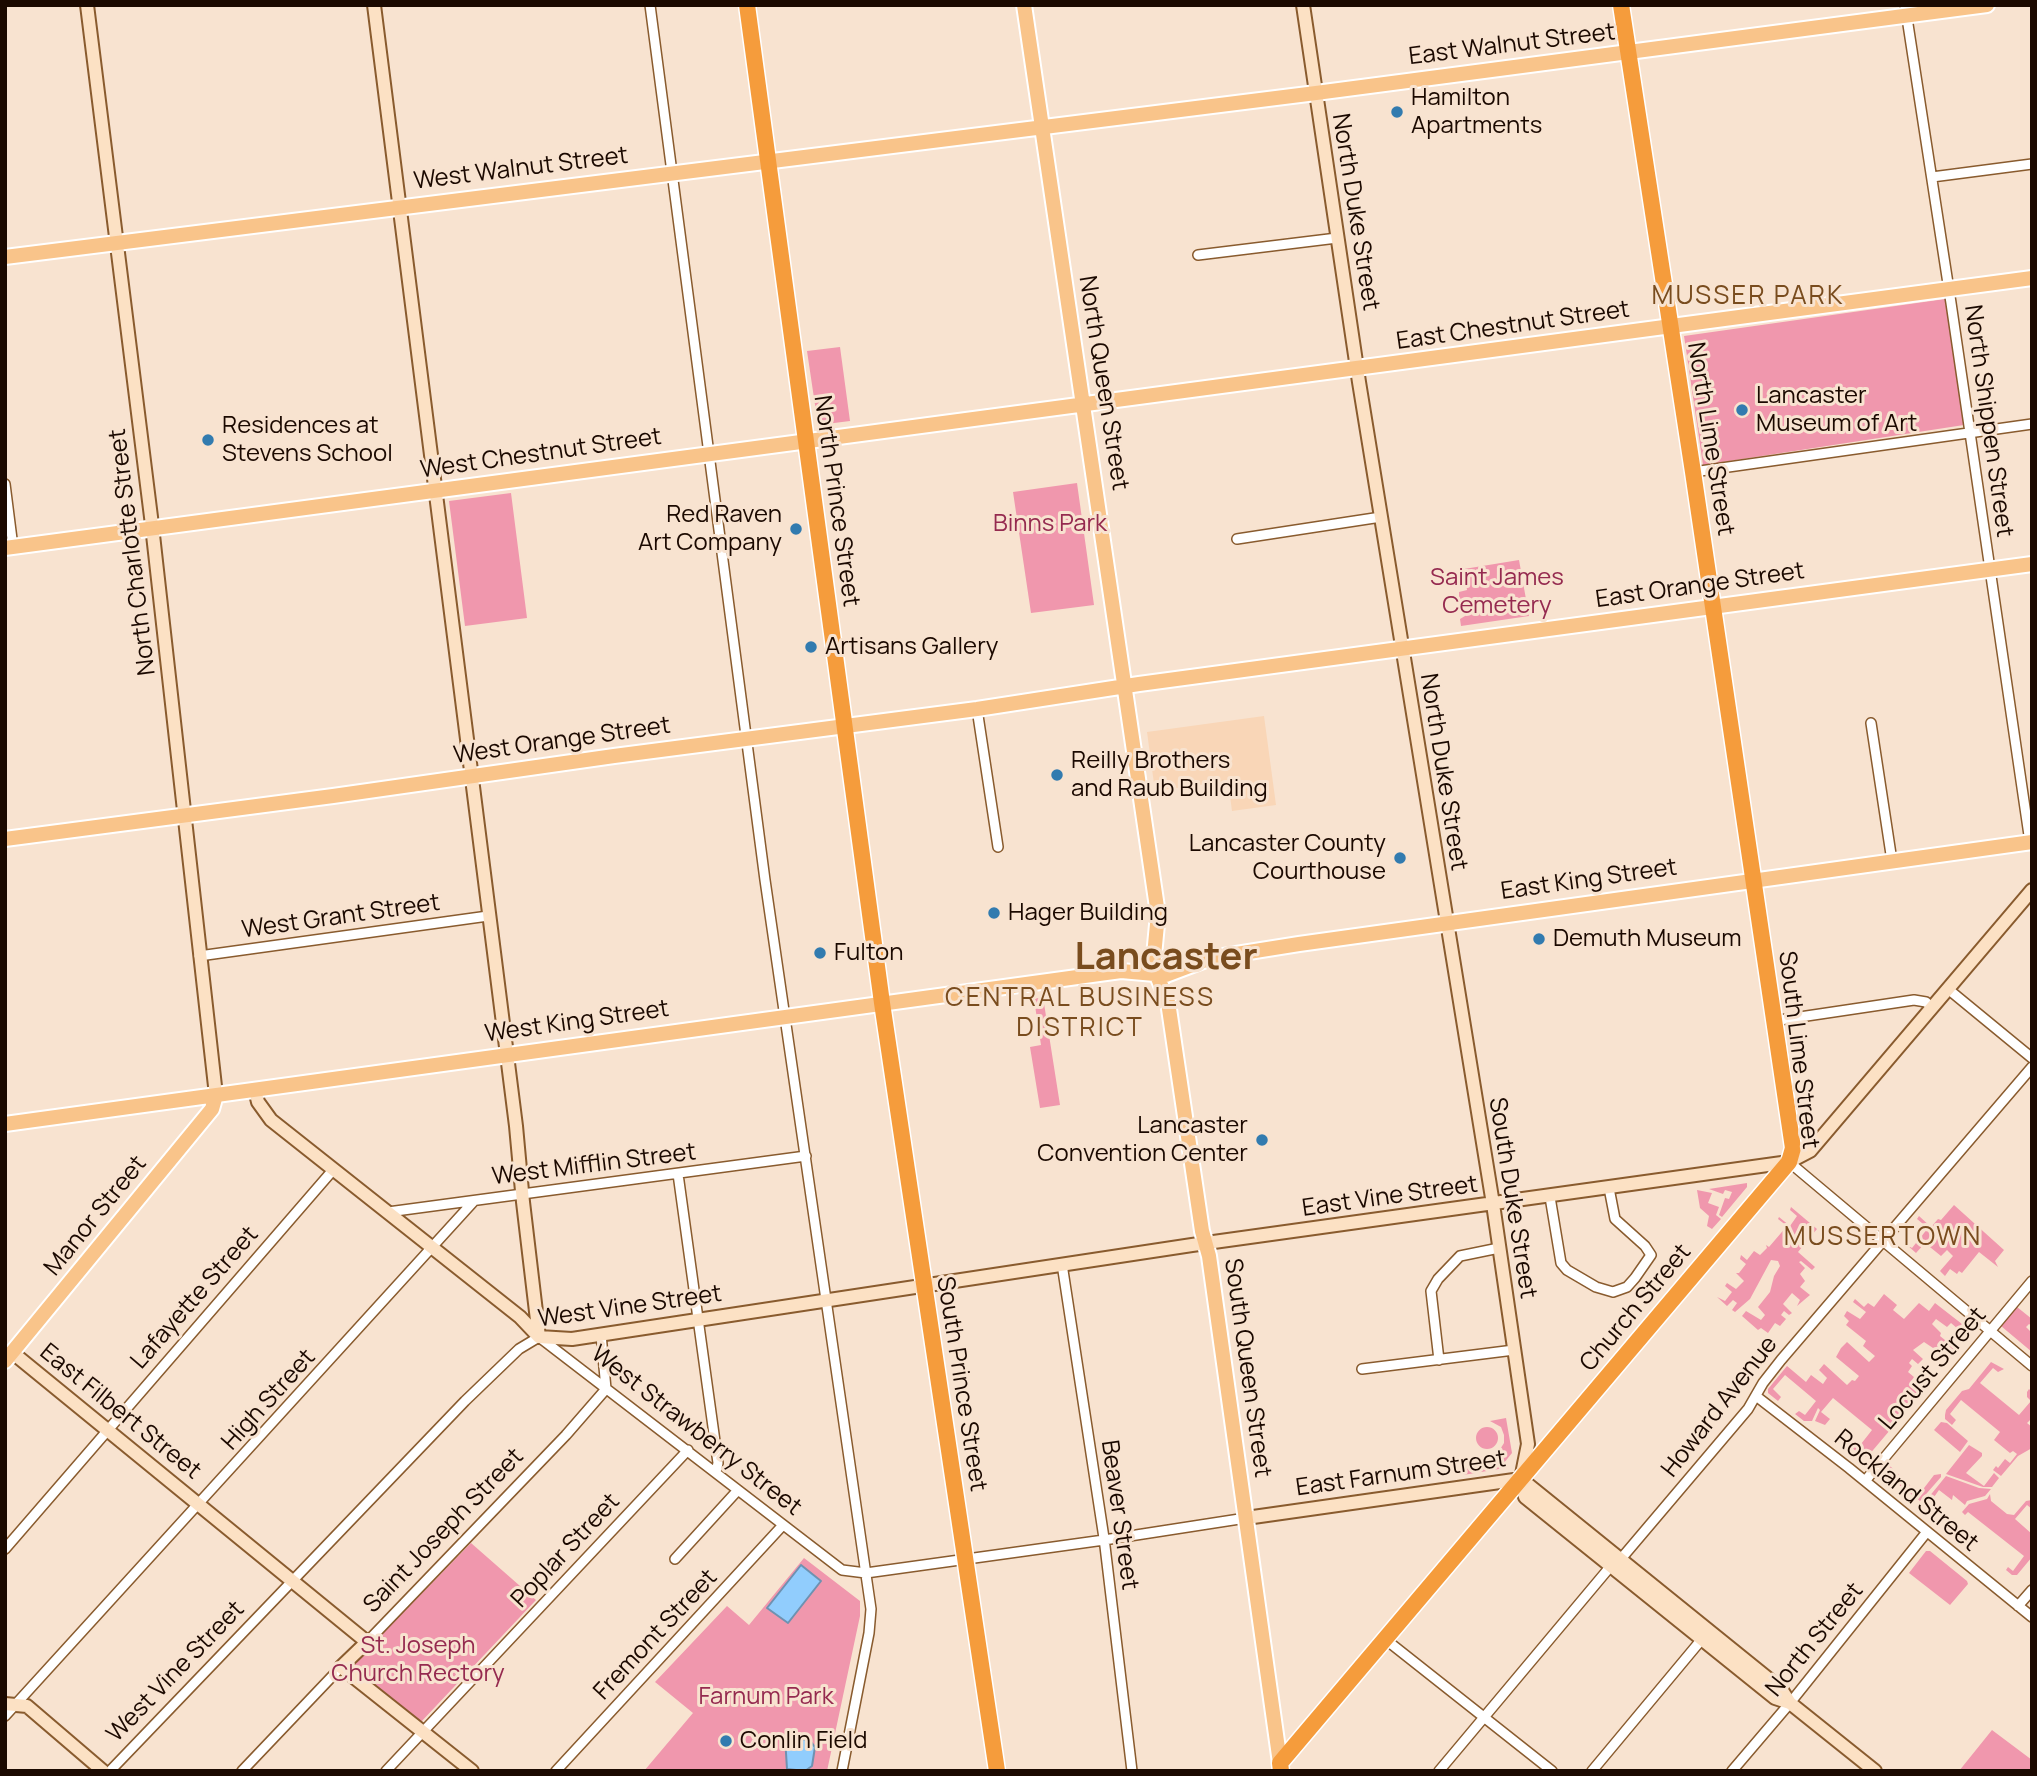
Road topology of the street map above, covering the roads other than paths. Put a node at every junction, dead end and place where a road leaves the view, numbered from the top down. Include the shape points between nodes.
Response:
1 (87, 5) edge
2 (374, 5) edge
3 (747, 5) edge
4 (1024, 5) edge
5 (1303, 5) edge
6 (1621, 5) edge
7 (1987, 5) edge
8 (650, 6) edge
9 (1905, 10) edge
10 (1628, 52) junction
11 (1316, 93) junction
12 (1042, 127) junction
13 (767, 162) junction
14 (2032, 164) edge
15 (672, 173) junction
16 (1932, 177) junction
17 (399, 208) junction
18 (1337, 238) junction
19 (116, 243) junction
20 (1199, 255) dead end
21 (5, 257) edge
22 (2032, 278) edge
23 (1949, 289) junction
24 (1670, 327) junction
25 (1357, 369) junction
26 (1084, 405) junction
27 (2032, 424) edge
28 (1970, 432) junction
29 (806, 442) junction
30 (709, 455) junction
31 (1693, 472) junction
32 (5, 484) edge
33 (435, 491) junction
34 (1381, 517) junction
35 (152, 529) junction
36 (1237, 539) dead end
37 (9, 548) edge
38 (2032, 564) edge
39 (1990, 570) junction
40 (1712, 607) junction
41 (1402, 649) junction
42 (1125, 686) junction
43 (977, 709) junction
44 (1871, 723) dead end
45 (844, 727) junction
46 (746, 739) junction
47 (471, 776) junction
48 (183, 816) junction
49 (5, 839) edge
50 (2031, 846) edge
51 (998, 847) dead end
52 (1892, 861) junction
53 (1751, 879) junction
54 (2032, 890) edge
55 (488, 916) junction
56 (1446, 923) junction
57 (199, 956) junction
58 (1156, 976) junction
59 (1948, 989) junction
60 (882, 1003) junction
61 (1932, 1008) junction
62 (784, 1017) junction
63 (1773, 1021) junction
64 (507, 1055) junction
65 (2032, 1058) edge
66 (2032, 1067) edge
67 (255, 1090) junction
68 (216, 1095) junction
69 (5, 1124) edge
70 (806, 1156) junction
71 (1789, 1162) junction
72 (333, 1170) junction
73 (678, 1174) junction
74 (1609, 1188) junction
75 (523, 1194) junction
76 (1550, 1197) junction
77 (474, 1201) junction
78 (1493, 1205) junction
79 (387, 1212) junction
80 (1883, 1240) junction
81 (1205, 1244) junction
82 (432, 1248) junction
83 (1499, 1248) junction
84 (1062, 1265) junction
85 (2032, 1281) edge
86 (922, 1285) junction
87 (826, 1299) junction
88 (698, 1318) junction
89 (1989, 1331) junction
90 (601, 1334) junction
91 (540, 1337) junction
92 (1514, 1350) junction
93 (8, 1353) edge
94 (1438, 1360) junction
95 (2032, 1366) edge
96 (1362, 1369) dead end
97 (606, 1389) junction
98 (1756, 1396) junction
99 (106, 1429) junction
100 (688, 1450) junction
101 (716, 1472) junction
102 (1521, 1479) junction
103 (1865, 1481) junction
104 (738, 1490) junction
105 (199, 1505) junction
106 (1246, 1518) junction
107 (783, 1525) junction
108 (1926, 1533) junction
109 (1104, 1540) junction
110 (5, 1549) edge
111 (675, 1559) dead end
112 (964, 1559) junction
113 (1615, 1564) junction
114 (866, 1573) junction
115 (292, 1581) junction
116 (2032, 1590) edge
117 (2018, 1606) junction
118 (2032, 1617) edge
119 (1385, 1639) junction
120 (1702, 1639) junction
121 (366, 1642) junction
122 (341, 1667) junction
123 (1790, 1703) junction
124 (10, 1704) edge
125 (5, 1716) edge
126 (1484, 1717) junction
127 (421, 1732) junction
128 (1281, 1767) edge
129 (103, 1771) edge
130 (110, 1771) edge
131 (242, 1771) edge
132 (386, 1771) edge
133 (472, 1771) edge
134 (556, 1771) edge
135 (842, 1771) edge
136 (997, 1771) edge
137 (1132, 1771) edge
138 (1439, 1771) edge
139 (1552, 1771) edge
140 (1592, 1771) edge
141 (1732, 1771) edge
142 (1875, 1771) edge

1 - 19 street, North Charlotte Street
2 - 17 street
3 - 13 highway, North Prince Street
4 - 12 main road, North Queen Street
5 - 11 street, North Duke Street
6 - 10 highway, North Lime Street
7 - 9 main road, East Walnut Street
8 - 15 street
9 - 10 main road, East Walnut Street
9 - 16 street, North Shippen Street
10 - 11 main road, East Walnut Street
10 - 24 highway, North Lime Street
11 - 12 main road, East Walnut Street
11 - 18 street, North Duke Street
12 - 13 main road, West Walnut Street
12 - 26 main road, North Queen Street
13 - 15 main road, West Walnut Street
13 - 29 highway, North Prince Street
14 - 16 street
15 - 17 main road, West Walnut Street
15 - 30 street
16 - 23 street, North Shippen Street
17 - 19 main road, West Walnut Street
17 - 33 street
18 - 20 street
18 - 25 street, North Duke Street
19 - 21 main road, West Walnut Street
19 - 35 street, North Charlotte Street
22 - 23 main road, East Chestnut Street
23 - 24 main road, East Chestnut Street
23 - 28 street, North Shippen Street
24 - 25 main road, East Chestnut Street
24 - 31 highway, North Lime Street
25 - 26 main road, East Chestnut Street
25 - 34 street, North Duke Street
26 - 29 main road, West Chestnut Street
26 - 42 main road, North Queen Street
27 - 28 street
28 - 31 street
28 - 39 street, North Shippen Street
29 - 30 main road, West Chestnut Street
29 - 45 highway, North Prince Street
30 - 33 main road, West Chestnut Street
30 - 46 street
31 - 40 highway, North Lime Street
32 - 37 street
33 - 35 main road, West Chestnut Street
33 - 47 street
34 - 36 street
34 - 41 street, North Duke Street
35 - 37 main road, West Chestnut Street
35 - 48 street, North Charlotte Street
38 - 39 main road, East Orange Street
39 - 40 main road, East Orange Street
39 - 50 street, North Shippen Street
40 - 41 main road, East Orange Street
40 - 53 highway, North Lime Street
41 - 42 main road, East Orange Street
41 - 56 street, North Duke Street
42 - 43 main road, West Orange Street
42 - 58 main road, North Queen Street via 1158,914 1153,953
43 - 45 main road, West Orange Street
43 - 51 street
44 - 52 street
45 - 46 main road, West Orange Street
45 - 60 highway, North Prince Street
46 - 47 main road, West Orange Street
46 - 62 street
47 - 48 main road, West Orange Street
47 - 55 street
48 - 49 main road, West Orange Street
48 - 57 street, North Charlotte Street
50 - 52 main road, East King Street
52 - 53 main road, East King Street
53 - 56 main road, East King Street
53 - 63 highway, South Lime Street
54 - 59 street, Church Street
55 - 57 street, West Grant Street
55 - 64 street
56 - 58 main road, East King Street via 1218,957 1178,973
56 - 78 street, South Duke Street
57 - 68 street, North Charlotte Street
58 - 60 main road, West King Street via 1121,971
58 - 81 main road, South Queen Street via 1168,1002
59 - 61 street, Church Street
59 - 65 street
60 - 62 main road, West King Street
60 - 86 highway, South Prince Street
61 - 63 street via 1914,1000
61 - 71 street, Church Street via 1810,1152
62 - 64 main road, West King Street
62 - 70 street
63 - 71 highway, South Lime Street via 1793,1148
64 - 67 main road, West King Street
64 - 75 street
66 - 80 street, Howard Avenue
67 - 68 main road, West King Street
67 - 72 street, West Strawberry Street via 267,1116
68 - 69 main road, West King Street
68 - 93 main road, Manor Street via 212,1109
70 - 73 street, West Mifflin Street
70 - 87 street
71 - 74 street, East Vine Street
71 - 80 street, South Lime Street
71 - 102 highway, Church Street
72 - 79 street, West Strawberry Street
72 - 99 street, Lafayette Street
73 - 75 street, West Mifflin Street
73 - 88 street
74 - 76 street, East Vine Street
74 - 76 street via 1615,1219 1651,1255 1626,1287 1613,1292 1596,1287 1561,1262
75 - 77 street, West Mifflin Street
75 - 91 street
76 - 78 street, East Vine Street
77 - 79 street, West Mifflin Street
77 - 82 street, High Street
78 - 81 street, East Vine Street
78 - 83 street, South Duke Street
79 - 82 street, West Strawberry Street
80 - 89 street, South Lime Street
80 - 98 street, Howard Avenue
81 - 84 street, West Vine Street
81 - 106 main road, South Queen Street
82 - 91 street, West Strawberry Street
82 - 105 street, High Street
83 - 92 street, South Duke Street
83 - 94 street via 1460,1256 1431,1291
84 - 86 street, West Vine Street
84 - 109 street, Beaver Street
85 - 89 street, Locust Street
86 - 87 street, West Vine Street
86 - 112 highway, South Prince Street
87 - 88 street, West Vine Street
87 - 114 street
88 - 90 street, West Vine Street
88 - 101 street
89 - 95 street, South Lime Street
89 - 103 street, Locust Street
90 - 91 street, West Vine Street via 572,1339
90 - 97 street
91 - 97 street, West Strawberry Street
91 - 115 street, West Vine Street via 519,1349
92 - 94 street
92 - 102 street, South Duke Street via 1528,1444
93 - 99 street, East Filbert Street
94 - 96 street
97 - 100 street, West Strawberry Street
97 - 121 street, Saint Joseph Street
98 - 103 street, Rockland Street
98 - 113 street, Howard Avenue
99 - 105 street, East Filbert Street
99 - 110 street, Lafayette Street
100 - 101 street, West Strawberry Street
100 - 127 street, Poplar Street
101 - 104 street, West Strawberry Street
102 - 106 street, East Farnum Street
102 - 113 street
102 - 119 highway, Church Street
103 - 108 street, Rockland Street
104 - 107 street, West Strawberry Street
104 - 111 street
105 - 115 street, East Filbert Street
105 - 124 street, High Street
106 - 109 street
106 - 128 main road, South Queen Street
107 - 114 street, West Strawberry Street via 842,1570
107 - 134 street, Fremont Street
108 - 117 street, Rockland Street
108 - 123 street, North Street
109 - 112 street
109 - 137 street, Beaver Street
112 - 114 street
112 - 136 highway, South Prince Street
113 - 120 street
113 - 123 street via 1781,1689
113 - 126 street, Howard Avenue
114 - 135 street via 871,1620
115 - 121 street, East Filbert Street
115 - 130 street, West Vine Street
116 - 117 street
117 - 118 street, Rockland Street
119 - 126 street
119 - 128 highway, Church Street
120 - 123 street via 1774,1698
120 - 140 street
121 - 122 street, Saint Joseph Street
122 - 127 street
122 - 131 street, Saint Joseph Street
123 - 141 street, North Street
123 - 142 street
124 - 125 street, High Street
124 - 129 street via 27,1706
126 - 138 street, Howard Avenue
126 - 139 street
127 - 132 street, Poplar Street
127 - 133 street

